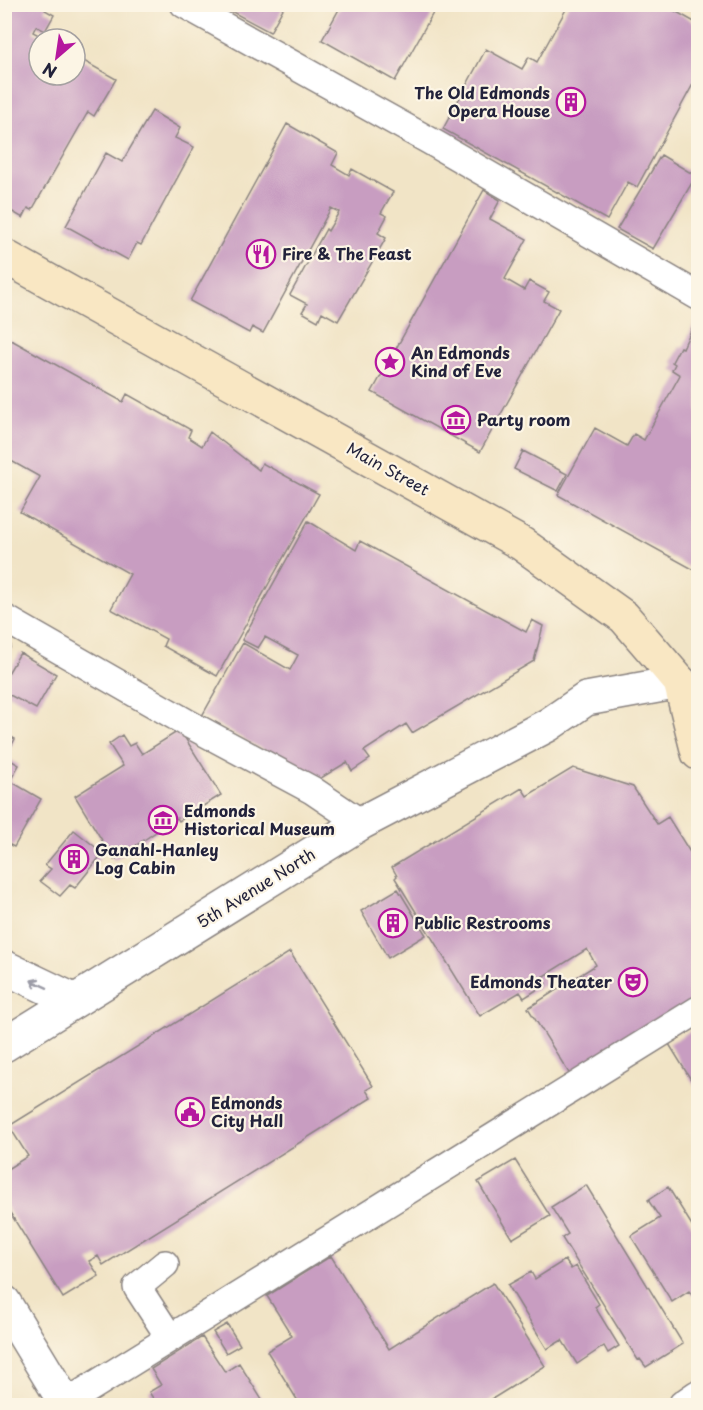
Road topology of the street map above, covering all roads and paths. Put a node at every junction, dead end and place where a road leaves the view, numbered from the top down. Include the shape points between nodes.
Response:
1 (184, 4) edge
2 (4, 256) edge
3 (699, 296) edge
4 (4, 618) edge
5 (689, 675) edge
6 (699, 753) edge
7 (361, 823) junction
8 (4, 967) edge
9 (73, 1000) junction
10 (699, 1010) edge
11 (4, 1044) edge
12 (165, 1264) dead end
13 (4, 1302) edge
14 (170, 1338) junction
15 (699, 1397) edge
16 (64, 1405) edge
17 (685, 1406) edge

1 - 3 lane
2 - 5 main road, Main Street via 522,544 624,617
4 - 7 lane via 312,790
5 - 6 main road, Main Street
5 - 7 street, 5th Avenue North via 586,699 548,725
7 - 9 street, 5th Avenue North
9 -> 8 street
9 - 11 street, 5th Avenue North
10 - 14 lane
12 - 14 lane via 137,1287
13 - 16 street
14 - 16 lane
15 - 17 street

